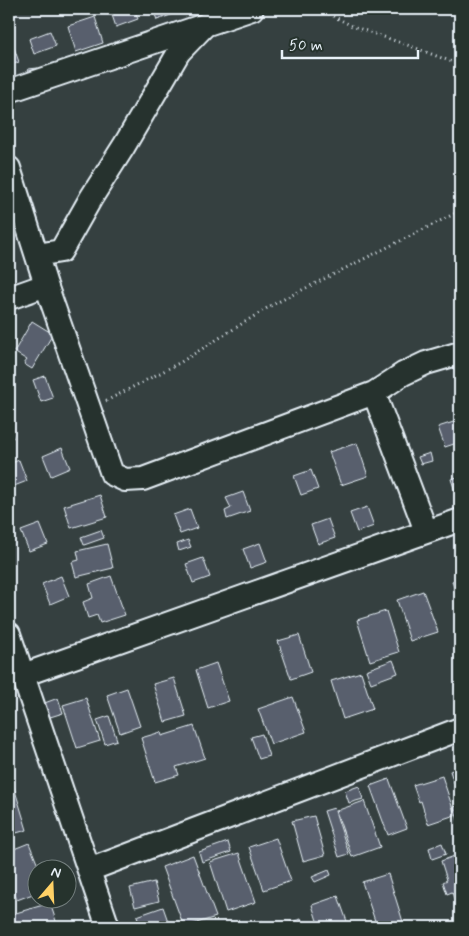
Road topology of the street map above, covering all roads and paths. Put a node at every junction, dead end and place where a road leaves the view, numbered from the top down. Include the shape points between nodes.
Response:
1 (252, 9) edge
2 (320, 9) edge
3 (206, 24) junction
4 (460, 65) edge
5 (9, 91) edge
6 (9, 168) edge
7 (460, 212) edge
8 (37, 255) junction
9 (46, 285) junction
10 (9, 298) edge
11 (460, 352) edge
12 (374, 393) junction
13 (88, 407) junction
14 (460, 520) edge
15 (426, 532) junction
16 (9, 634) edge
17 (24, 675) junction
18 (460, 728) edge
19 (89, 870) junction
20 (108, 927) edge

1 - 3 street
2 - 4 path via 352,26
3 - 5 street
3 - 8 street via 179,52 61,251
6 - 8 street
7 - 13 path via 272,305 181,362 105,402
8 - 9 street
9 - 10 street
9 - 13 street
11 - 12 street via 426,363
12 - 13 street via 143,479 125,480 112,474
12 - 15 street
14 - 15 street
15 - 17 street
16 - 17 street
17 - 19 street
18 - 19 street
19 - 20 street

